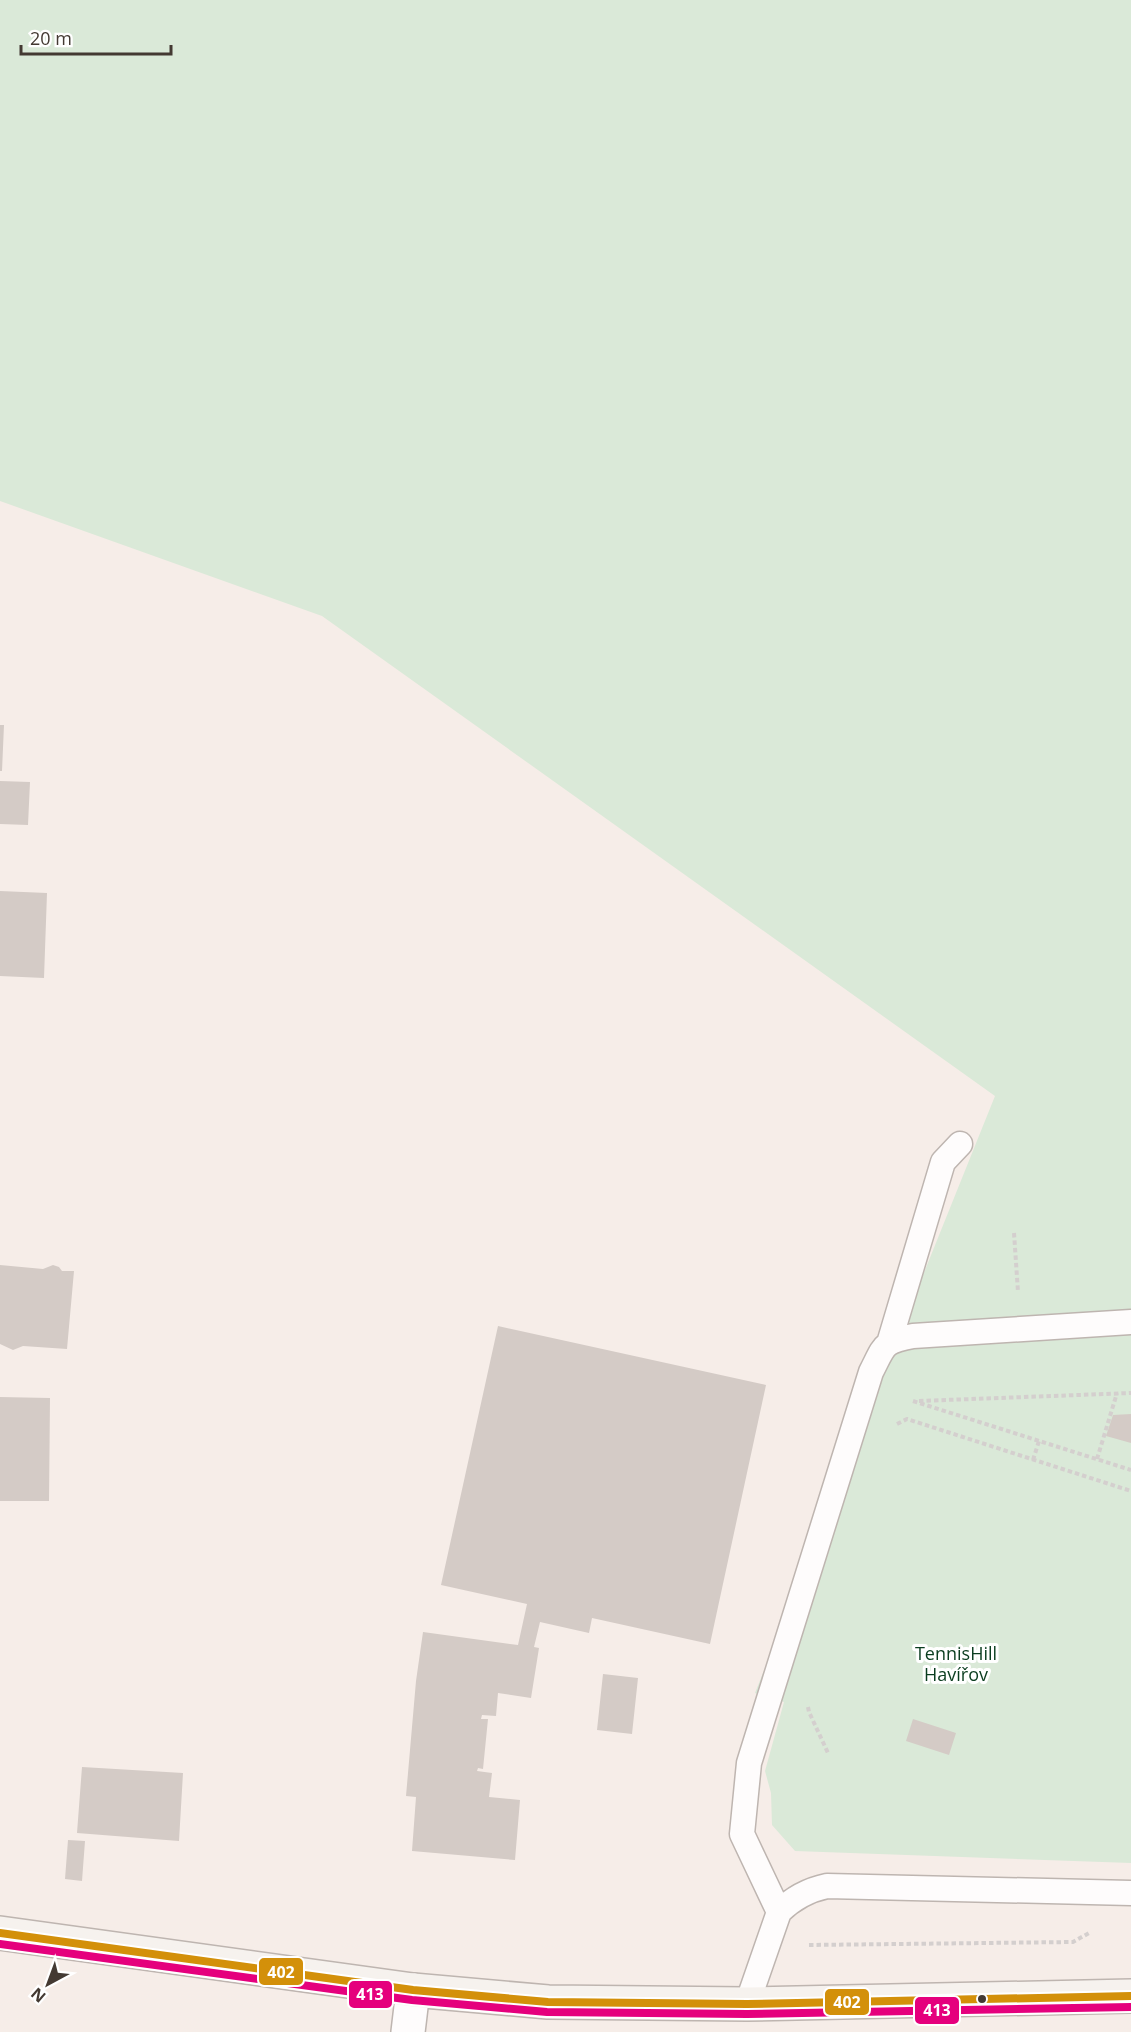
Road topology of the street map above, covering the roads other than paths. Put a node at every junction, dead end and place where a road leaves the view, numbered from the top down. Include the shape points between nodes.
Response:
1 (960, 1144) dead end
2 (1131, 1322) edge
3 (890, 1340) junction
4 (1131, 1893) edge
5 (779, 1912) junction
6 (0, 1933) edge
7 (413, 1990) junction
8 (1131, 1996) edge
9 (747, 2004) junction
10 (408, 2032) edge

1 - 3 lane via 943,1162
2 - 3 lane
3 - 5 lane via 871,1372 749,1763 742,1834
4 - 5 lane via 827,1886 801,1894
5 - 9 lane
6 - 7 street
7 - 9 street via 548,2002
7 - 10 street
8 - 9 street

